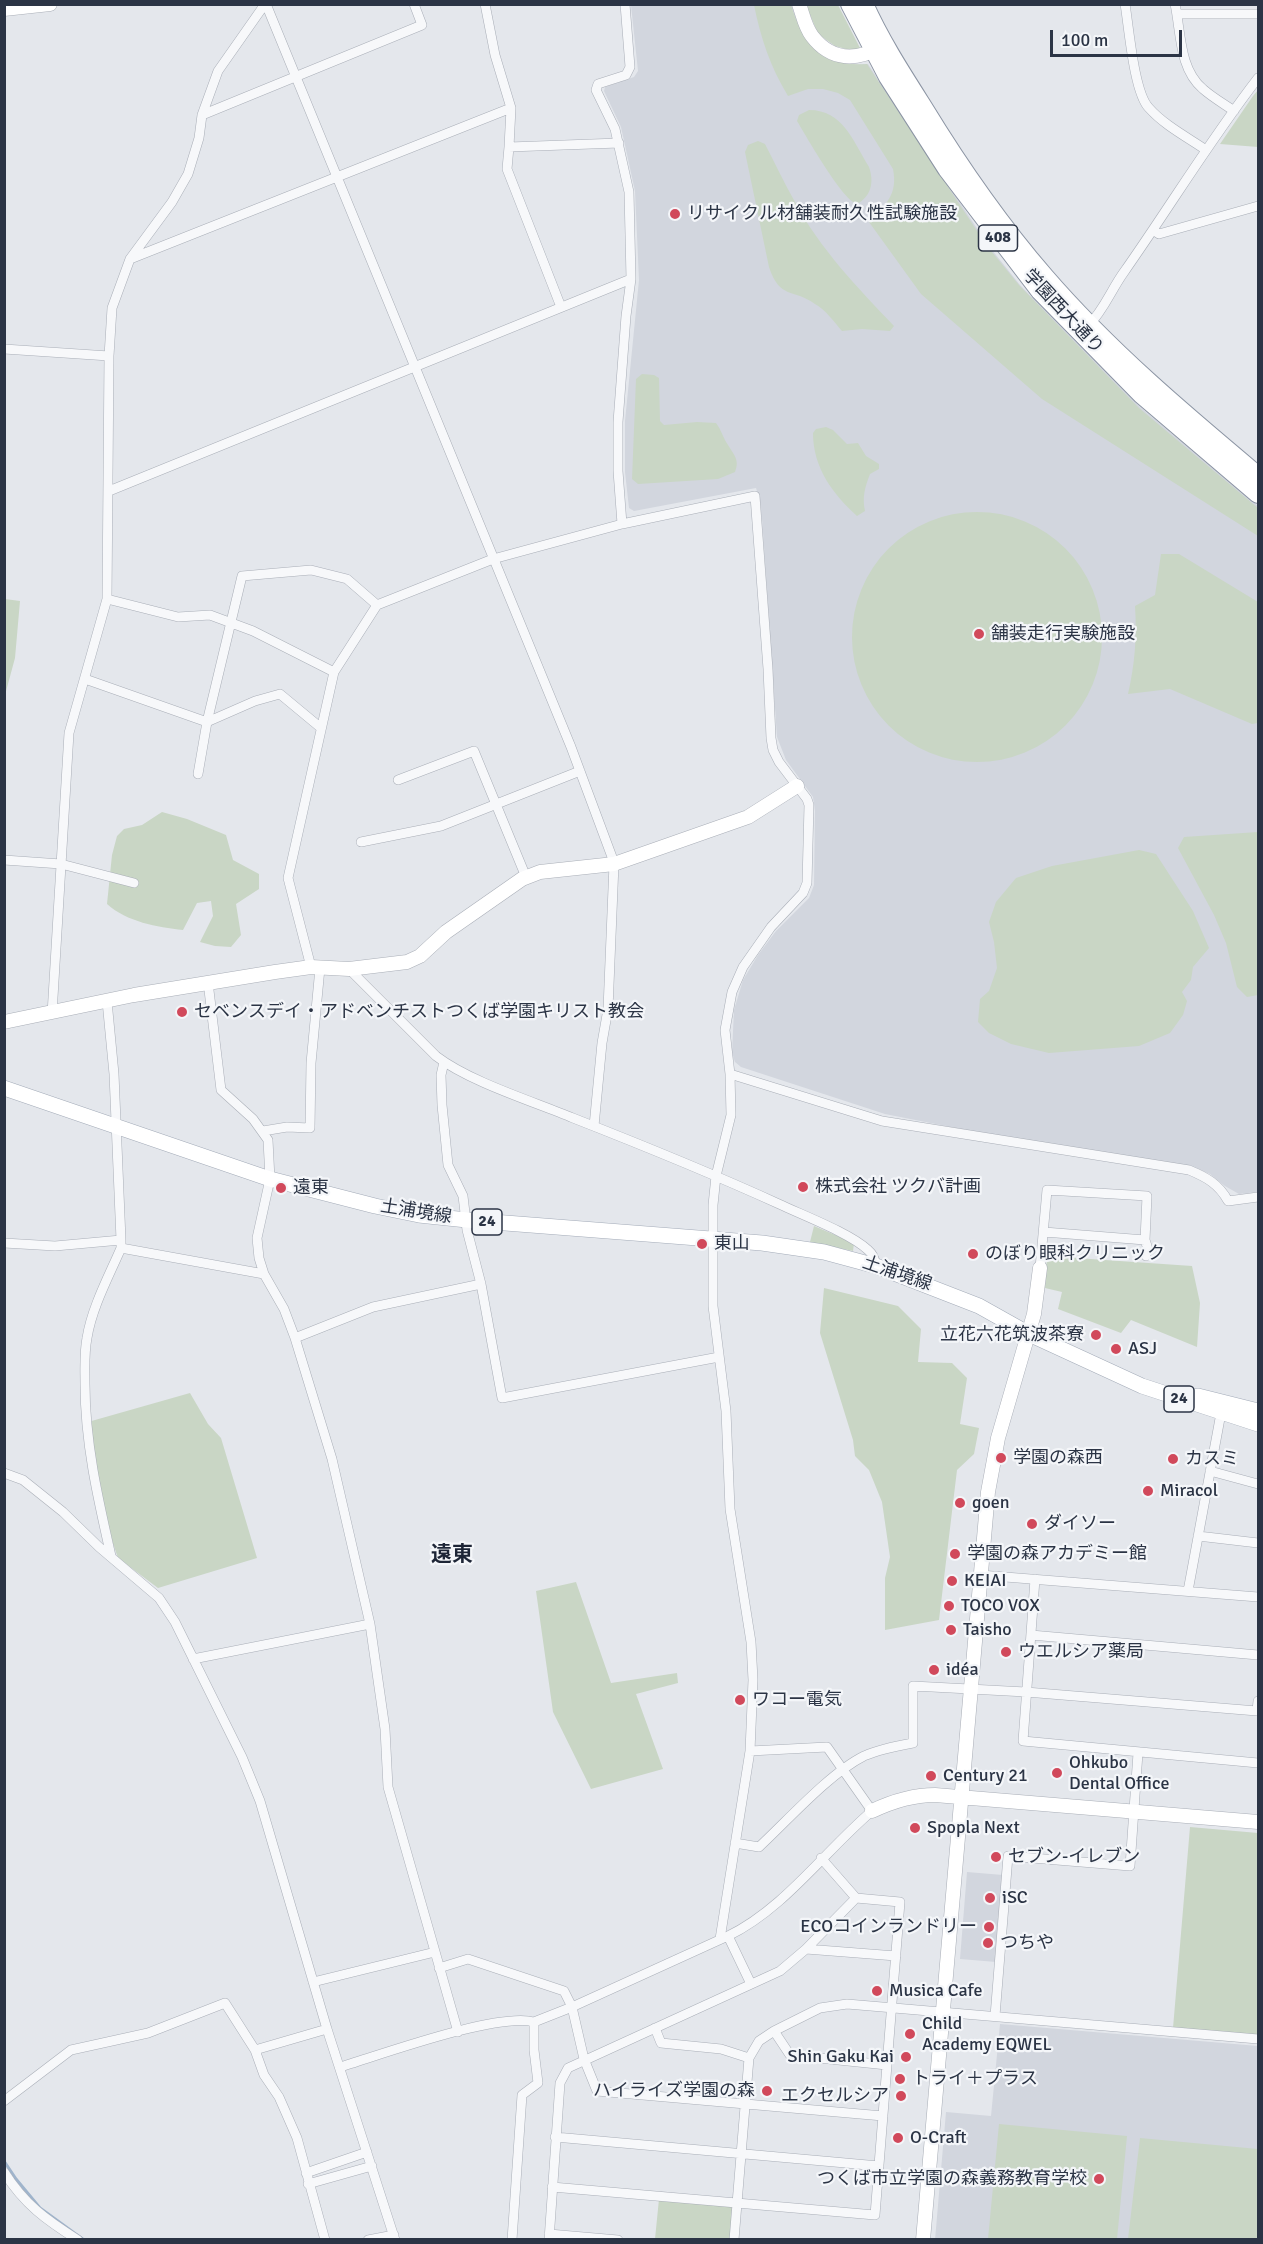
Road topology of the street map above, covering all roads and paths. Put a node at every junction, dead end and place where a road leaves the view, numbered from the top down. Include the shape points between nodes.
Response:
1 (50, 4) edge
2 (266, 4) edge
3 (414, 4) edge
4 (484, 4) edge
5 (624, 4) edge
6 (799, 4) edge
7 (850, 4) edge
8 (864, 4) edge
9 (1125, 4) edge
10 (4, 9) edge
11 (1176, 9) edge
12 (1258, 14) edge
13 (879, 48) junction
14 (296, 77) junction
15 (1258, 78) edge
16 (511, 108) junction
17 (1234, 111) junction
18 (202, 115) junction
19 (619, 143) junction
20 (508, 147) junction
21 (1206, 150) junction
22 (337, 176) junction
23 (1258, 206) edge
24 (1153, 230) junction
25 (130, 259) junction
26 (631, 279) junction
27 (561, 307) junction
28 (1085, 329) junction
29 (4, 349) edge
30 (110, 356) junction
31 (416, 368) junction
32 (1258, 476) edge
33 (109, 490) junction
34 (1258, 494) edge
35 (622, 524) junction
36 (493, 559) junction
37 (107, 599) junction
38 (377, 605) junction
39 (230, 622) junction
40 (334, 672) junction
41 (85, 679) junction
42 (207, 722) junction
43 (321, 729) junction
44 (580, 771) junction
45 (198, 774) dead end
46 (398, 780) dead end
47 (797, 786) junction
48 (496, 804) junction
49 (361, 842) dead end
50 (4, 860) edge
51 (61, 864) junction
52 (614, 864) junction
53 (526, 877) junction
54 (134, 883) dead end
55 (315, 967) junction
56 (349, 969) junction
57 (208, 982) junction
58 (107, 1001) junction
59 (52, 1014) junction
60 (4, 1022) edge
61 (444, 1062) junction
62 (730, 1074) junction
63 (4, 1088) edge
64 (116, 1126) junction
65 (594, 1126) junction
66 (263, 1131) junction
67 (716, 1176) junction
68 (270, 1179) junction
69 (1258, 1197) edge
70 (467, 1220) junction
71 (1044, 1232) junction
72 (712, 1239) junction
73 (1145, 1240) junction
74 (4, 1243) edge
75 (122, 1244) junction
76 (1146, 1256) dead end
77 (876, 1266) junction
78 (1040, 1268) joint
79 (264, 1274) junction
80 (481, 1284) junction
81 (1029, 1334) junction
82 (295, 1338) junction
83 (719, 1357) junction
84 (1101, 1368) junction
85 (1258, 1411) edge
86 (1221, 1413) junction
87 (1258, 1424) edge
88 (1210, 1471) junction
89 (4, 1473) edge
90 (1258, 1484) edge
91 (1198, 1536) junction
92 (1258, 1543) edge
93 (111, 1556) junction
94 (980, 1575) junction
95 (1035, 1579) junction
96 (1188, 1591) junction
97 (1258, 1597) edge
98 (370, 1624) junction
99 (1031, 1635) junction
100 (1258, 1655) edge
101 (194, 1659) junction
102 (970, 1689) junction
103 (1026, 1692) junction
104 (1258, 1701) edge
105 (750, 1750) junction
106 (1138, 1753) junction
107 (1258, 1763) edge
108 (843, 1769) junction
109 (961, 1797) junction
110 (872, 1811) junction
111 (1133, 1812) junction
112 (1258, 1822) edge
113 (735, 1843) junction
114 (821, 1858) junction
115 (856, 1898) junction
116 (724, 1938) junction
117 (806, 1949) junction
118 (435, 1952) junction
119 (896, 1956) junction
120 (439, 1968) junction
121 (313, 1982) junction
122 (751, 1984) junction
123 (572, 2007) junction
124 (892, 2008) junction
125 (943, 2012) junction
126 (994, 2016) junction
127 (534, 2022) junction
128 (655, 2028) junction
129 (327, 2029) junction
130 (774, 2031) junction
131 (458, 2032) junction
132 (1258, 2039) edge
133 (255, 2050) junction
134 (749, 2058) junction
135 (584, 2059) junction
136 (887, 2065) junction
137 (340, 2067) junction
138 (4, 2101) edge
139 (745, 2104) junction
140 (883, 2116) junction
141 (555, 2137) junction
142 (367, 2152) junction
143 (741, 2153) junction
144 (372, 2166) junction
145 (879, 2166) junction
146 (4, 2172) edge
147 (306, 2173) junction
148 (308, 2184) junction
149 (552, 2187) junction
150 (737, 2203) junction
151 (394, 2237) edge
152 (549, 2237) edge
153 (78, 2240) edge
154 (325, 2240) edge
155 (368, 2240) edge
156 (512, 2240) edge
157 (618, 2240) edge
158 (734, 2240) edge
159 (923, 2240) edge

1 - 10 street
2 - 14 street
2 - 18 street via 218,71
3 - 14 street via 422,25
4 - 16 street
5 - 19 street via 630,67 626,75 598,84 596,90
6 - 13 street via 811,35 833,53 853,57
7 - 13 highway, 学園西大通り / 408
8 - 13 highway, 学園西大通り / 408
9 - 21 street via 1136,72 1147,106
11 - 12 street
11 - 17 street via 1192,77 1202,89
13 - 28 highway, 学園西大通り / 408 via 925,136 981,216 1040,291
14 - 18 street
14 - 22 street
15 - 17 street
16 - 20 street
16 - 22 street
17 - 21 street
18 - 25 street via 188,174
19 - 20 street
19 - 26 street via 629,192
20 - 27 street via 507,169
21 - 24 street
22 - 25 street
22 - 31 street
23 - 24 street via 1159,234
24 - 28 street via 1101,312
25 - 30 street via 112,308
26 - 27 street
26 - 35 street via 618,422
27 - 31 street
28 - 32 highway, 学園西大通り / 408
28 - 34 highway, 学園西大通り / 408 via 1142,395
29 - 30 street
30 - 33 street
31 - 33 street
31 - 36 street
33 - 37 street
35 - 36 street
35 - 47 street via 755,496 771,738 779,762
36 - 38 street
36 - 44 street
37 - 39 street via 178,617 210,615
37 - 41 street
38 - 39 street via 347,579 310,570 242,576
38 - 40 street
39 - 40 street
39 - 42 street
40 - 43 street
41 - 42 street
41 - 51 street via 69,733
42 - 43 street via 280,694
42 - 45 street
43 - 55 street via 288,878
44 - 48 street
44 - 52 street
46 - 48 street via 474,751
47 - 52 street via 748,818
47 - 62 street via 807,799 810,813 807,883 803,894 771,927 732,992 725,1030
48 - 49 street via 441,826
48 - 53 street
50 - 51 street
51 - 54 street
51 - 59 street
52 - 53 street
52 - 65 street via 608,1009
53 - 56 street via 446,932 420,956 407,962
55 - 56 street
55 - 57 street
55 - 66 street via 310,1128
56 - 61 street
57 - 58 street
57 - 66 street via 221,1090
58 - 59 street
58 - 64 street
59 - 60 street
61 - 65 street
61 - 70 street via 448,1165 463,1196
62 - 67 street via 731,1115
62 - 69 street via 882,1121 1189,1170 1221,1188 1228,1201
63 - 64 main road, 土浦境線 / 24
64 - 68 main road, 土浦境線 / 24
64 - 75 street
65 - 67 street
66 - 68 street via 268,1140
67 - 72 street
67 - 77 street via 859,1243 875,1258
68 - 70 main road, 土浦境線 / 24 via 375,1206
68 - 79 street via 256,1238
70 - 72 main road, 土浦境線 / 24
70 - 80 street
71 - 73 street
71 - 73 street via 1047,1190 1147,1196
71 - 78 street
72 - 77 main road, 土浦境線 / 24 via 803,1249
72 - 83 street
73 - 76 street
74 - 75 street
75 - 79 street
75 - 93 street via 99,1298 87,1337 84,1367 85,1422
77 - 81 main road, 土浦境線 / 24 via 979,1306
78 - 81 street
79 - 82 street
80 - 82 street via 373,1307
80 - 83 street via 502,1398
81 - 84 main road, 24
81 - 94 street via 994,1459
82 - 98 street via 332,1459
83 - 105 street via 726,1412 730,1509 751,1641
84 - 85 main road, 24
84 - 86 main road, 24
86 - 87 main road, 24
86 - 88 street
88 - 90 street
88 - 91 street
89 - 93 street via 29,1485
91 - 92 street
91 - 96 street
93 - 101 street via 159,1598
94 - 95 street
94 - 102 street
95 - 96 street
95 - 99 street
96 - 97 street
98 - 101 street
98 - 118 street via 385,1729 388,1787
99 - 100 street
99 - 103 street
101 - 121 street via 260,1801
102 - 103 street
102 - 108 street via 913,1686 913,1743 888,1747
102 - 109 street
103 - 104 street via 1257,1711
103 - 106 street via 1023,1741
105 - 108 street via 826,1747
105 - 113 street
106 - 107 street
106 - 111 street
108 - 110 street
108 - 113 street via 759,1847
109 - 110 street via 920,1795
109 - 111 street
109 - 125 street
110 - 114 street
111 - 112 street
111 - 126 street via 1130,1866 1008,1856
113 - 116 street
114 - 115 street
114 - 116 street via 767,1911
115 - 117 street
115 - 119 street via 900,1902
116 - 122 street
116 - 123 street
117 - 119 street
117 - 122 street via 780,1971
118 - 120 street
118 - 121 street
119 - 124 street
120 - 123 street via 468,1959 564,1991
120 - 131 street
121 - 129 street
122 - 128 street
123 - 127 street
123 - 135 street
124 - 125 street
124 - 130 street via 830,2006
124 - 136 street
125 - 126 street
125 - 159 street
126 - 132 street
127 - 131 street via 494,2023
127 - 156 street via 538,2083 522,2095
128 - 134 street via 661,2043 721,2049
128 - 135 street
129 - 133 street
129 - 137 street
130 - 134 street via 759,2041
130 - 136 street via 790,2055
131 - 137 street
133 - 138 street via 225,2003 148,2033 70,2050
133 - 147 street via 297,2138
134 - 139 street
135 - 139 street via 597,2091
135 - 141 street via 568,2068 560,2083
136 - 140 street
137 - 142 street
139 - 140 street
139 - 143 street
140 - 145 street
141 - 143 street
141 - 149 street
142 - 144 street
142 - 147 street
143 - 145 street
143 - 150 street
144 - 148 street
144 - 151 street
145 - 150 street via 875,2215
146 - 153 street via 44,2218
147 - 148 street
148 - 154 street
149 - 150 street
149 - 152 street
150 - 158 street
151 - 155 street
152 - 157 street

